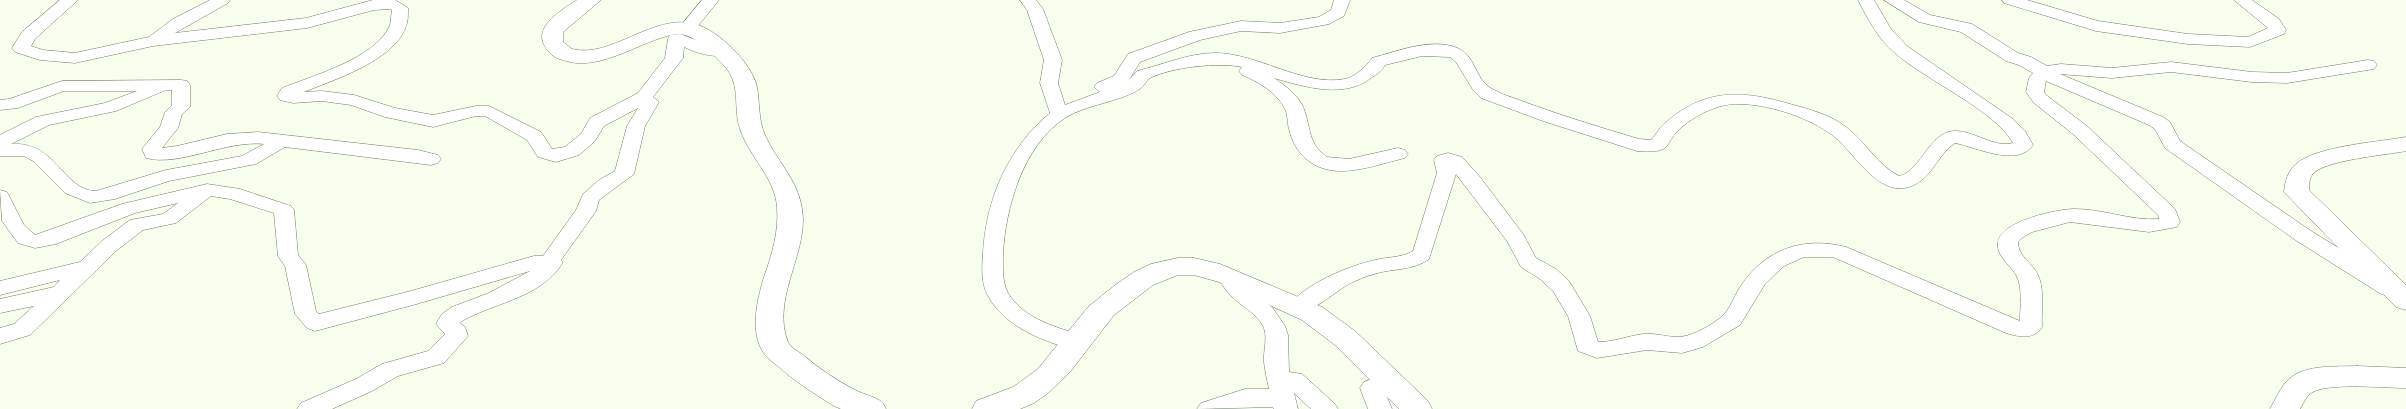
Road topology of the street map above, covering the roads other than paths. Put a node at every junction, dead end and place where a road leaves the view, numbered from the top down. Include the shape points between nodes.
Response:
1 (70, 0) edge
2 (222, 0) edge
3 (591, 0) edge
4 (711, 0) edge
5 (1028, 0) edge
6 (1342, 0) edge
7 (1866, 0) edge
8 (1892, 0) edge
9 (2010, 0) edge
10 (2242, 0) edge
11 (687, 28) junction
12 (153, 41) junction
13 (720, 51) junction
14 (1195, 61) junction
15 (2368, 65) dead end
16 (2045, 72) junction
17 (166, 86) junction
18 (642, 98) junction
19 (1089, 102) junction
20 (0, 105) edge
21 (1059, 114) junction
22 (281, 140) junction
23 (0, 142) edge
24 (2406, 144) edge
25 (0, 150) edge
26 (1398, 154) dead end
27 (431, 159) dead end
28 (207, 190) junction
29 (0, 196) edge
30 (550, 261) junction
31 (87, 268) junction
32 (1229, 276) junction
33 (0, 288) edge
34 (58, 293) junction
35 (2403, 298) edge
36 (0, 306) edge
37 (1300, 306) junction
38 (0, 336) edge
39 (1078, 342) junction
40 (2406, 378) edge
41 (1388, 381) junction
42 (1283, 399) edge
43 (309, 409) edge
44 (871, 409) edge
45 (987, 409) edge
46 (1209, 409) edge
47 (1326, 409) edge
48 (1380, 409) edge
49 (1417, 409) edge
50 (2285, 409) edge

1 - 12 street via 28,36 20,48 40,55 67,58
2 - 12 street
3 - 11 main road via 556,25 551,33 551,41 566,56 589,58 664,30
4 - 11 street
5 - 21 street via 1035,9 1053,60 1049,80
6 - 19 street via 1338,13 1323,21 1280,28 1250,26 1221,29 1134,58 1120,80 1095,92
7 - 14 street via 1884,32 1900,50 1972,98 2023,139 2024,145 2017,150 2007,150 1952,136 1944,140 1910,180 1901,183 1882,176 1850,140 1826,122 1745,98 1727,99 1689,115 1670,128 1658,143 1647,146 1549,117 1487,94 1462,57 1452,50 1428,50 1378,62 1376,67 1346,84 1314,85 1231,58
8 - 16 street via 1926,19 1966,28 2012,57
9 - 10 street via 2096,26 2188,39 2250,42 2278,30
11 - 13 main road via 696,31
12 - 18 street via 300,24 373,5 392,4 400,8 400,13 395,31 383,47 340,71 288,92 286,96 354,100 433,121 476,110 490,111 534,136 550,155 572,151 588,137 597,122
13 - 18 street via 702,49 676,39 674,58
13 - 44 main road via 742,74 754,136 789,195 790,222 770,312 776,349 817,382 854,404
14 - 19 street via 1143,75 1134,85
14 - 26 street via 1214,62 1252,72 1281,92 1294,107 1298,131 1319,161 1339,165
15 - 16 street via 2287,78 2171,67 2112,73 2071,68
16 - 35 street via 2160,123 2172,144 2311,241
16 - 37 street via 2038,78 2034,92 2080,130 2168,213 2170,222 2153,226 2075,215 2052,218 2019,229 2008,244 2012,257 2030,283 2031,327 2027,329 2014,328 1852,257 1815,246 1783,258 1772,266 1748,290 1734,319 1696,340 1684,345 1652,341 1596,351 1586,345 1579,316 1561,286 1528,262 1516,239 1473,181 1455,161 1448,159 1444,160 1446,176 1424,249 1418,258 1379,265 1348,276
17 - 20 street via 62,86 12,104
17 - 22 street via 181,85 181,107 174,112 169,128 151,149 153,154 227,140
17 - 23 street via 110,107 43,121
18 - 30 street via 650,102 636,126 624,174 590,198 586,212
19 - 21 street
21 - 39 street via 1031,140 1002,197 992,260 993,281 997,294 1008,308 1024,320
22 - 25 street via 250,160 185,171 90,197 66,186 36,153 20,148
22 - 27 street
24 - 35 main road via 2319,158 2303,169 2296,192
28 - 29 street via 129,208 36,242 24,237
28 - 30 street via 233,193 284,210 288,256 295,265 306,314 315,323
28 - 31 street via 169,220 137,225
30 - 43 street via 551,266 533,279 450,319 447,324 457,332 457,336 436,357 390,370
31 - 33 street
31 - 34 street
32 - 37 main road
32 - 39 main road via 1201,267 1164,268 1134,284 1100,312
32 - 42 street via 1237,292 1274,324 1275,362
34 - 36 street
34 - 38 street via 22,330
37 - 41 main road via 1333,328
39 - 45 main road via 1036,389
40 - 50 main road via 2357,376 2310,380 2298,388
41 - 48 street via 1372,388
41 - 49 main road
42 - 46 street via 1242,397
42 - 47 street via 1288,381 1294,380

